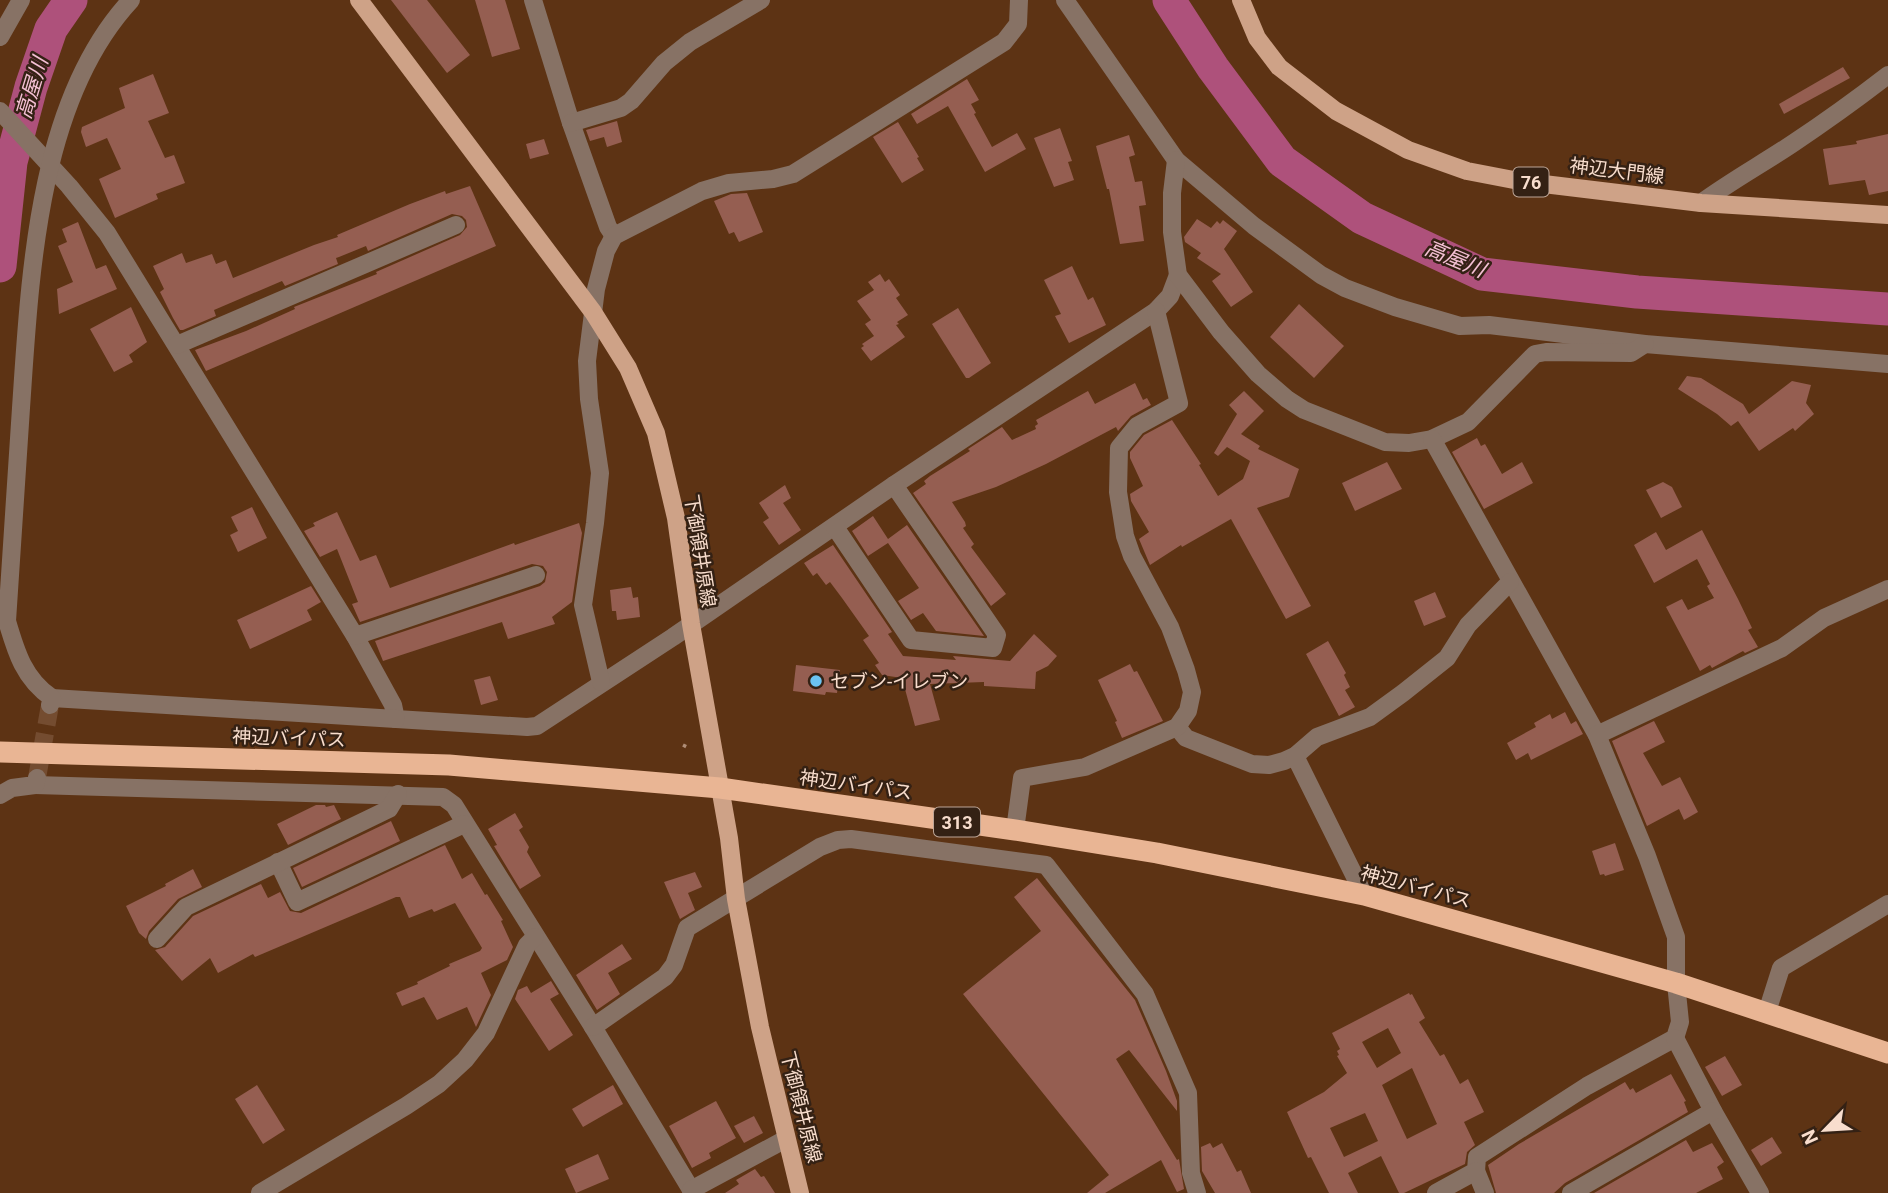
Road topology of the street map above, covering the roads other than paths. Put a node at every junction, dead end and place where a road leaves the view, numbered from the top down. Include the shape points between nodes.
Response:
1 (21, 0) edge
2 (131, 0) edge
3 (359, 0) edge
4 (533, 0) edge
5 (761, 0) edge
6 (1019, 0) edge
7 (1065, 0) edge
8 (1241, 0) edge
9 (0, 37) edge
10 (1888, 75) edge
11 (0, 111) edge
12 (571, 123) junction
13 (1176, 160) junction
14 (48, 163) junction
15 (1701, 202) junction
16 (1888, 215) edge
17 (456, 225) dead end
18 (614, 236) junction
19 (1178, 275) junction
20 (1156, 311) junction
21 (593, 312) junction
22 (1645, 344) junction
23 (177, 345) junction
24 (1888, 364) edge
25 (1432, 439) junction
26 (894, 485) junction
27 (835, 527) junction
28 (536, 575) dead end
29 (1510, 582) junction
30 (1888, 589) edge
31 (691, 624) junction
32 (355, 636) junction
33 (601, 682) junction
34 (396, 719) junction
35 (1177, 727) junction
36 (1597, 735) junction
37 (0, 752) edge
38 (1295, 756) junction
39 (720, 788) junction
40 (0, 794) edge
41 (397, 794) junction
42 (945, 820) junction
43 (464, 824) junction
44 (1015, 830) junction
45 (942, 850) junction
46 (278, 862) junction
47 (1364, 895) junction
48 (736, 899) junction
49 (1888, 904) edge
50 (536, 937) junction
51 (157, 939) dead end
52 (1676, 983) junction
53 (1767, 1012) junction
54 (593, 1027) junction
55 (1675, 1038) junction
56 (1888, 1053) edge
57 (1713, 1111) junction
58 (786, 1139) junction
59 (1476, 1171) junction
60 (692, 1191) edge
61 (260, 1193) edge
62 (800, 1193) edge
63 (1197, 1193) edge
64 (1436, 1193) edge
65 (1485, 1193) edge
66 (1571, 1193) edge
67 (1760, 1193) edge

1 - 9 street
2 - 14 street via 80,73
3 - 21 main road, 下御領井原線
4 - 12 street
5 - 12 street via 690,43 664,64 631,102
6 - 18 street via 1018,24 1003,42 793,174 702,191
7 - 13 street
8 - 15 main road, 神辺大門線 / 76 via 1257,38 1279,67 1336,111 1408,150 1467,171 1519,181
10 - 15 street via 1790,146
11 - 14 street
12 - 18 street
13 - 19 street via 1172,232
13 - 22 street via 1254,226 1345,288 1460,326 1489,325
14 - 23 street via 107,233
14 - 34 street via 27,316 7,621 27,675 51,701
15 - 16 main road, 神辺大門線 / 76
17 - 23 street
18 - 21 street
19 - 20 street via 1170,296
19 - 25 street via 1258,374 1304,410 1385,442
20 - 26 street
20 - 35 street via 1179,403 1137,426 1119,449 1118,492 1132,556 1170,626 1192,692 1188,711
21 - 31 main road, 下御領井原線 via 628,368 656,433 676,518
21 - 33 street via 587,360 600,473 583,605
22 - 24 street
22 - 25 street via 1631,354 1535,354 1468,422
23 - 32 street
25 - 29 street
26 - 27 street
26 - 27 street via 997,635 993,648 911,640
27 - 31 street
28 - 32 street
29 - 36 street
29 - 38 street via 1468,625 1447,658 1370,717 1317,737
30 - 36 street via 1824,618 1782,648
31 - 33 street
31 - 39 main road, 下御領井原線
32 - 34 street via 393,705
33 - 34 street via 537,726
35 - 38 street via 1186,738 1252,764 1269,765
35 - 44 street via 1085,767 1022,778
36 - 52 street via 1676,937
37 - 39 highway, 神辺バイパス / 313 via 449,765
38 - 47 street
39 - 42 highway, 神辺バイパス / 313
39 - 48 main road, 下御領井原線
40 - 41 street via 36,781
41 - 43 street via 443,797 454,805
41 - 46 street via 389,809
42 - 44 highway, 神辺バイパス / 313
42 - 45 street
43 - 46 street via 297,902
43 - 50 street
44 - 47 highway, 神辺バイパス / 313
45 - 48 street via 838,840
45 - 63 street via 1046,865 1145,994 1188,1093 1191,1173
46 - 51 street via 186,907
47 - 52 highway, 神辺バイパス / 313
48 - 54 street via 687,928 665,977
48 - 58 main road, 下御領井原線
49 - 53 street via 1781,968
50 - 54 street
50 - 61 street via 527,945 486,1033 465,1060 406,1106
52 - 53 highway, 神辺バイパス / 313
52 - 55 street via 1680,1022
53 - 56 highway, 神辺バイパス / 313
54 - 60 street
55 - 57 street
55 - 59 street via 1587,1086 1478,1157
57 - 66 street
57 - 67 street
58 - 60 street
58 - 62 main road, 下御領井原線
59 - 64 street
59 - 65 street

